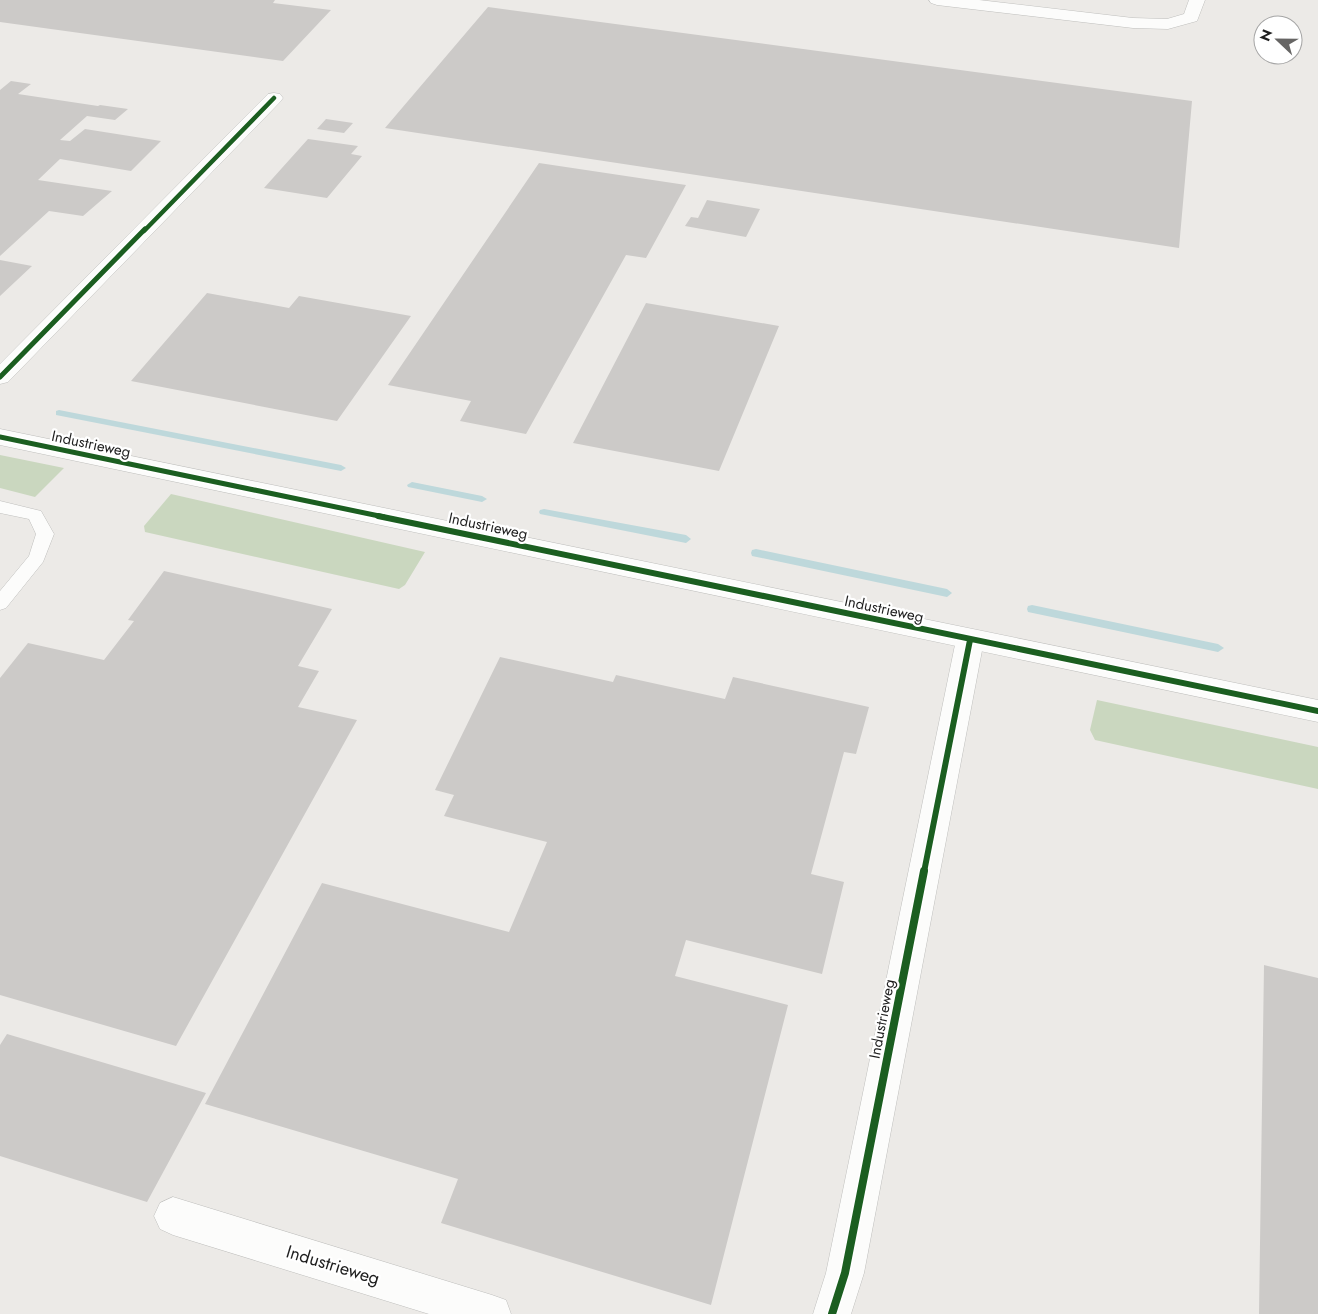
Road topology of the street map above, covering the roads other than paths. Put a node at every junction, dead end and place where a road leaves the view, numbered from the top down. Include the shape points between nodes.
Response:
1 (936, 0) edge
2 (1197, 0) edge
3 (274, 98) dead end
4 (0, 377) edge
5 (0, 437) edge
6 (0, 507) edge
7 (0, 602) edge
8 (970, 640) junction
9 (1318, 711) edge
10 (173, 1216) dead end
11 (492, 1314) edge
12 (832, 1314) edge

1 - 2 street via 1133,23 1168,24 1191,17
3 - 4 street
5 - 8 street, Industrieweg
6 - 7 lane via 35,515 45,534 36,558
8 - 9 street, Industrieweg
8 - 12 street, Industrieweg via 847,1263
10 - 11 street, Industrieweg

